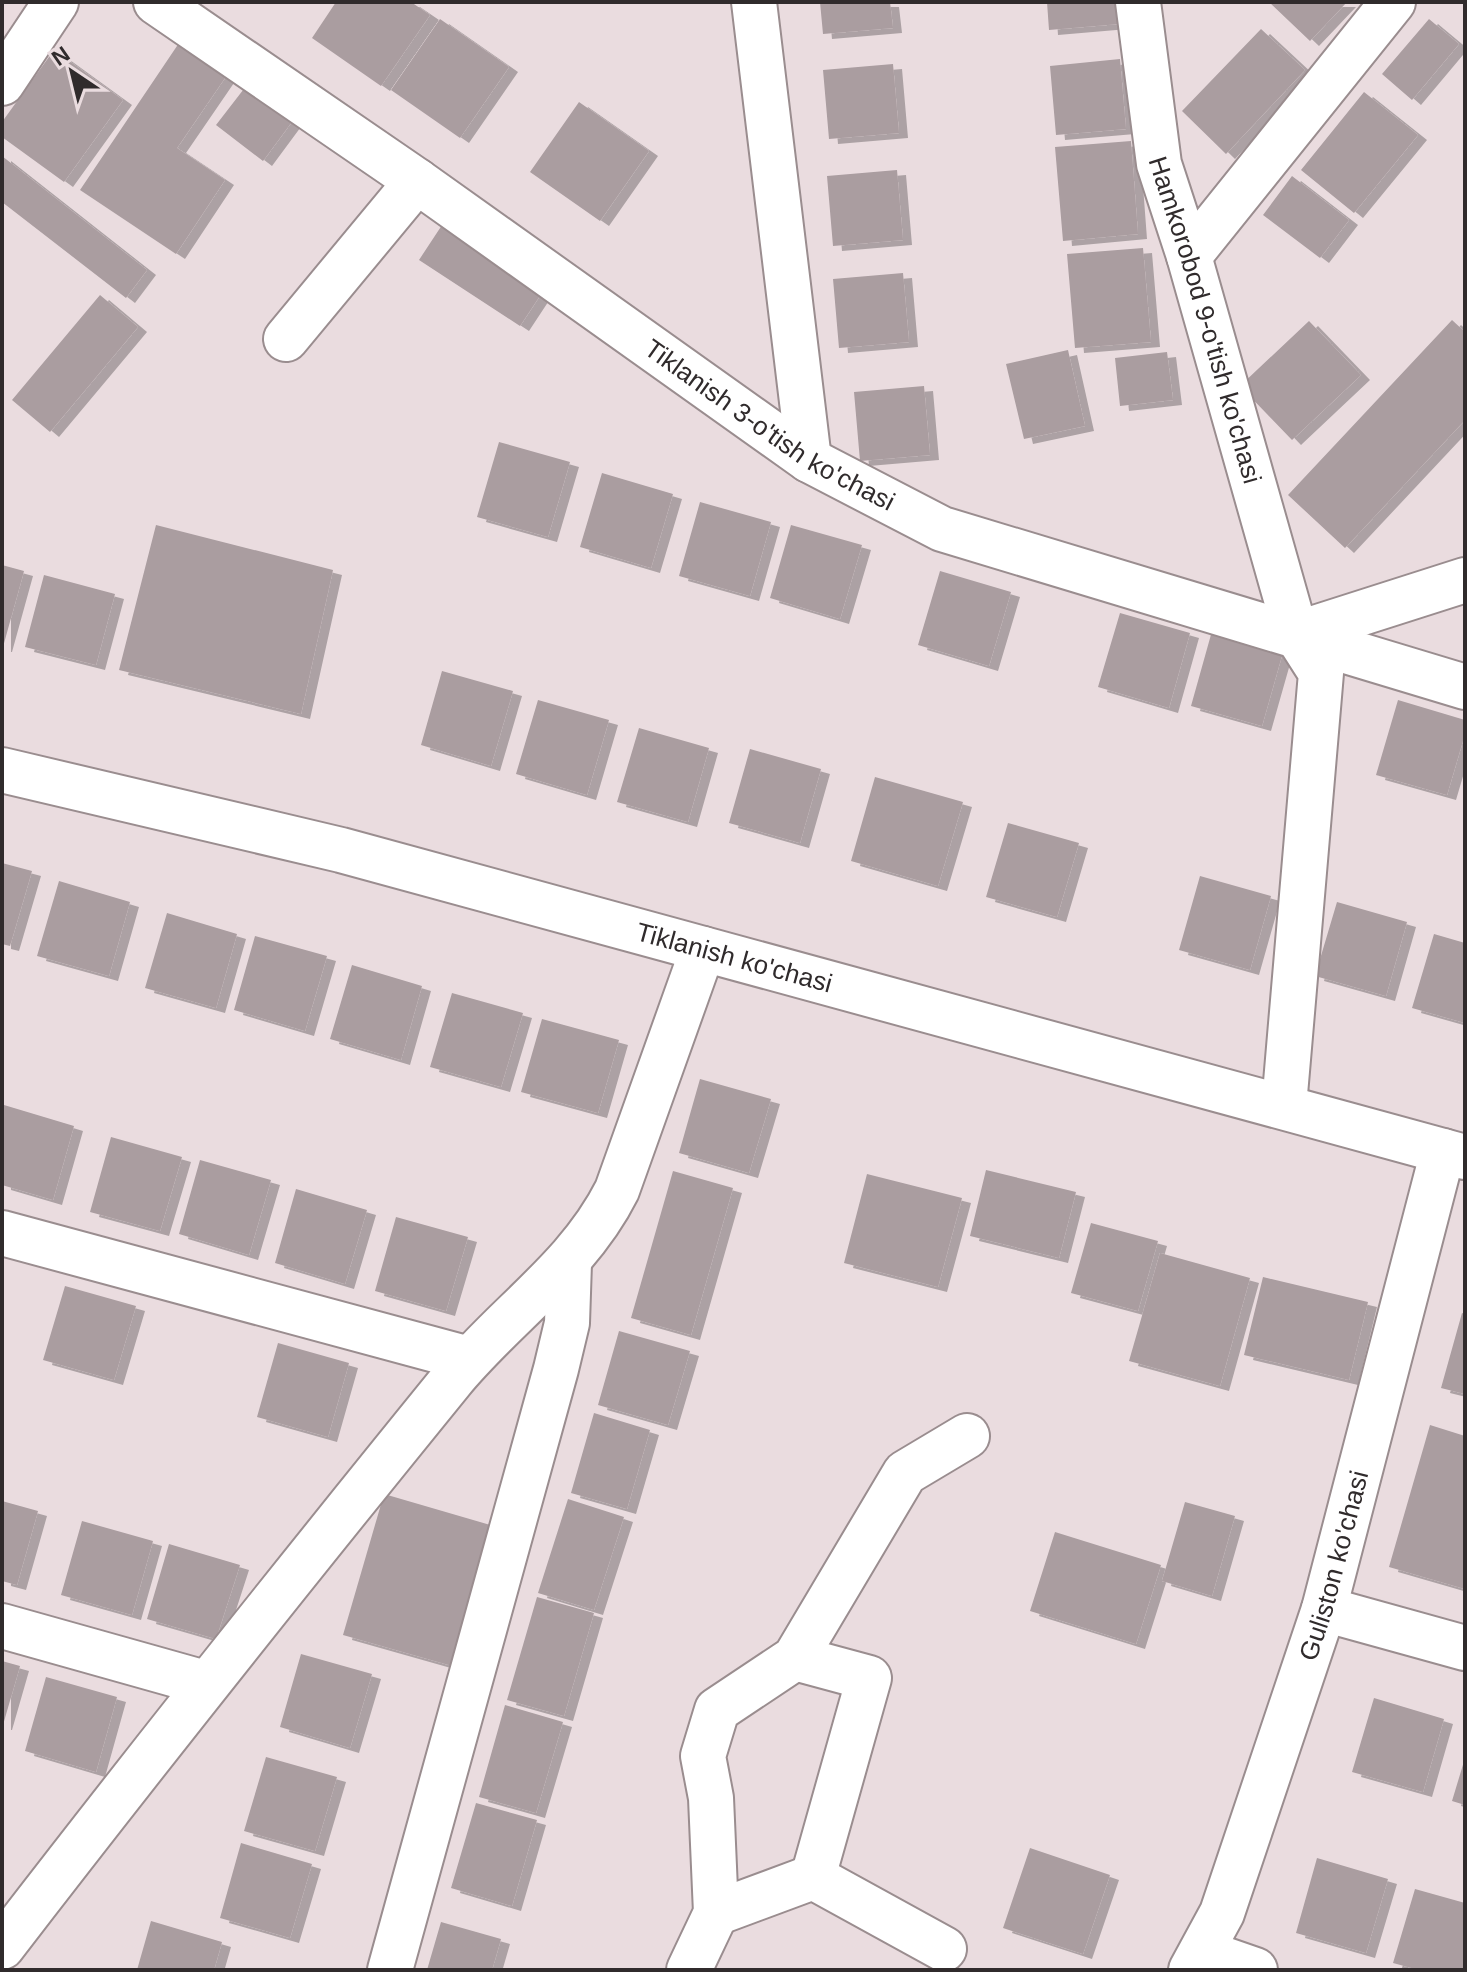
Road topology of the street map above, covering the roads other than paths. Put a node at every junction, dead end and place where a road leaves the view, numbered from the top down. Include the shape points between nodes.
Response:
1 (56, 2) edge
2 (156, 2) edge
3 (754, 2) edge
4 (1138, 2) edge
5 (1393, 2) edge
6 (2, 83) edge
7 (417, 181) junction
8 (1189, 256) junction
9 (286, 339) dead end
10 (809, 460) junction
11 (1465, 580) edge
12 (1296, 634) junction
13 (1465, 687) edge
14 (2, 770) edge
15 (703, 949) junction
16 (1284, 1106) junction
17 (1454, 1154) edge
18 (2, 1233) edge
19 (569, 1263) junction
20 (469, 1359) junction
21 (967, 1436) dead end
22 (1324, 1609) junction
23 (2, 1626) edge
24 (1465, 1648) edge
25 (795, 1658) junction
26 (205, 1683) junction
27 (813, 1877) junction
28 (716, 1913) junction
29 (2, 1947) edge
30 (944, 1949) dead end
31 (1197, 1961) edge
32 (390, 1970) edge
33 (689, 1970) edge
34 (1255, 1970) edge

1 - 6 street
2 - 7 street, Tiklanish 3-o'tish ko'chasi
3 - 10 street
4 - 8 street, Hamkorobod 9-o'tish ko'chasi via 1159,164
5 - 8 street
7 - 9 street
7 - 10 street, Tiklanish 3-o'tish ko'chasi
8 - 12 street, Hamkorobod 9-o'tish ko'chasi
10 - 12 street, Tiklanish 3-o'tish ko'chasi via 942,529
11 - 12 street
12 - 13 street, Tiklanish 3-o'tish ko'chasi
12 - 16 street, Hamkorobod 9-o'tish ko'chasi via 1321,673
14 - 15 street, Tiklanish ko'chasi via 341,850
15 - 16 street, Tiklanish ko'chasi
15 - 19 street via 617,1190
16 - 17 street, Tiklanish ko'chasi
17 - 22 street, Guliston ko'chasi
18 - 20 street
19 - 20 street
19 - 32 street via 567,1323 556,1369
20 - 26 street
21 - 25 street via 905,1473
22 - 24 street
22 - 31 street, Guliston ko'chasi via 1222,1913
23 - 26 street
25 - 27 street via 869,1678
25 - 28 street via 717,1710 703,1756 711,1798
26 - 29 street
27 - 28 street
27 - 30 street
28 - 33 street
31 - 34 street

